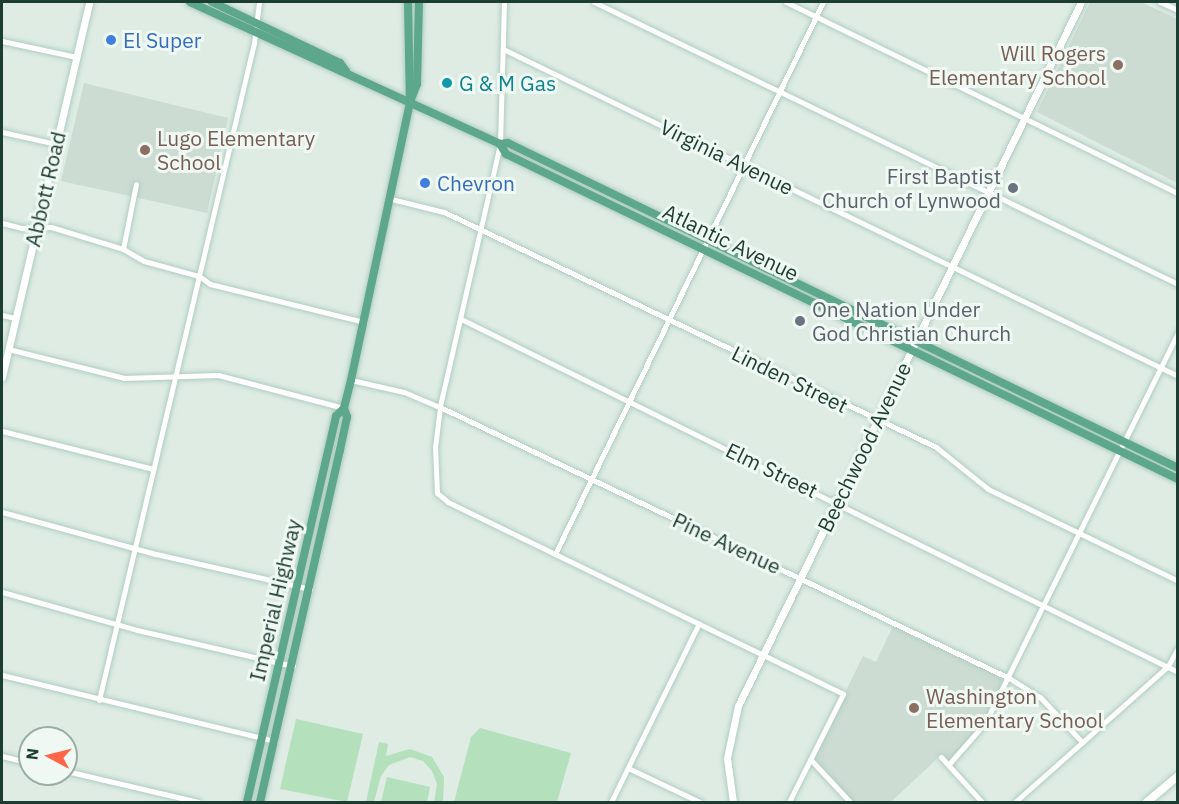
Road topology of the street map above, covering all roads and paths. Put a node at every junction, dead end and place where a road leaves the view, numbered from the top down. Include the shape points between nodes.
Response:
1 (89, 2) edge
2 (190, 2) edge
3 (212, 2) edge
4 (259, 2) edge
5 (408, 2) edge
6 (419, 2) edge
7 (504, 2) edge
8 (594, 2) edge
9 (786, 2) edge
10 (823, 2) edge
11 (1080, 2) edge
12 (1160, 2) edge
13 (1178, 10) edge
14 (816, 16) junction
15 (255, 28) junction
16 (2, 41) edge
17 (503, 49) junction
18 (76, 57) junction
19 (779, 91) junction
20 (410, 102) junction
21 (1024, 118) junction
22 (2, 132) edge
23 (56, 144) junction
24 (500, 144) junction
25 (743, 165) junction
26 (136, 184) dead end
27 (987, 192) junction
28 (1178, 193) edge
29 (391, 199) junction
30 (2, 223) edge
31 (36, 228) junction
32 (482, 230) junction
33 (705, 243) junction
34 (123, 249) junction
35 (951, 266) junction
36 (199, 276) junction
37 (1178, 284) edge
38 (2, 315) edge
39 (15, 318) junction
40 (461, 319) junction
41 (668, 320) junction
42 (364, 322) junction
43 (1178, 332) edge
44 (913, 345) junction
45 (8, 349) junction
46 (1160, 368) junction
47 (1178, 376) edge
48 (2, 377) edge
49 (175, 377) junction
50 (351, 380) junction
51 (628, 401) junction
52 (440, 406) junction
53 (344, 408) junction
54 (877, 421) junction
55 (2, 431) edge
56 (1121, 446) junction
57 (1178, 468) edge
58 (153, 469) junction
59 (591, 479) junction
60 (1178, 479) edge
61 (838, 501) junction
62 (2, 512) edge
63 (1079, 534) junction
64 (137, 546) junction
65 (555, 554) junction
66 (801, 578) junction
67 (1178, 581) edge
68 (297, 586) junction
69 (310, 589) junction
70 (2, 592) edge
71 (1045, 604) junction
72 (118, 622) junction
73 (699, 623) junction
74 (1178, 648) edge
75 (763, 655) junction
76 (280, 661) junction
77 (293, 666) junction
78 (1168, 666) junction
79 (1178, 672) edge
80 (2, 675) edge
81 (1009, 678) junction
82 (99, 700) junction
83 (262, 739) junction
84 (275, 741) junction
85 (1082, 742) junction
86 (2, 756) edge
87 (941, 757) dead end
88 (18, 760) edge
89 (811, 760) junction
90 (949, 764) junction
91 (628, 768) junction
92 (78, 774) edge
93 (1178, 776) edge
94 (198, 802) edge
95 (247, 802) edge
96 (260, 802) edge
97 (611, 802) edge
98 (700, 802) edge
99 (733, 802) edge
100 (789, 802) edge
101 (850, 802) edge
102 (982, 802) edge
103 (1015, 802) edge
104 (1147, 802) edge

1 - 18 street, Abbott Road
2 - 15 main road, Atlantic Avenue
3 - 15 main road, Atlantic Avenue
4 - 15 street
5 - 20 main road, Imperial Highway
6 - 20 main road, Imperial Highway via 417,84
7 - 17 street
8 - 19 street
9 - 14 street
10 - 14 street
11 - 21 street, Beechwood Avenue
12 - 13 street
14 - 19 street
14 - 21 street
15 - 20 main road, Atlantic Avenue via 340,63 346,71
15 - 36 street
16 - 18 street
17 - 24 street
17 - 25 street, Virginia Avenue
18 - 23 street, Abbott Road
19 - 25 street
19 - 27 street
20 - 24 main road, Atlantic Avenue
20 - 29 main road, Imperial Highway
21 - 27 street, Beechwood Avenue
21 - 28 street
22 - 23 street
23 - 31 street, Abbott Road
24 - 32 street
24 - 33 main road, Atlantic Avenue via 506,154
25 - 33 street
25 - 35 street, Virginia Avenue
26 - 34 street
27 - 35 street, Beechwood Avenue
27 - 37 street
29 - 32 street, Linden Street via 444,212
29 - 42 main road, Imperial Highway
30 - 31 street
31 - 34 street via 51,227
31 - 39 street, Abbott Road
32 - 40 street
32 - 41 street, Linden Street
33 - 41 street
33 - 44 main road, Atlantic Avenue
34 - 36 street via 144,261
35 - 44 street, Beechwood Avenue
35 - 46 street, Virginia Avenue
36 - 42 street via 210,284
36 - 49 street
38 - 39 street
39 - 45 street, Abbott Road
40 - 51 street, Elm Street
40 - 52 street
41 - 51 street
41 - 54 street, Linden Street
42 - 50 main road, Imperial Highway
43 - 46 street
44 - 54 street, Beechwood Avenue
44 - 56 main road, Atlantic Avenue
45 - 48 street, Abbott Road
45 - 49 street via 124,378
46 - 47 street, Virginia Avenue
46 - 56 street
49 - 53 street via 218,375
49 - 58 street
50 - 52 street, Pine Avenue via 404,392
50 - 53 main road, Imperial Highway
51 - 59 street
51 - 61 street, Elm Street
52 - 59 street, Pine Avenue
52 - 65 street via 434,481 442,499
53 - 68 main road, Imperial Highway via 336,416
53 - 69 main road, Imperial Highway via 347,417
54 - 61 street, Beechwood Avenue
54 - 63 street, Linden Street via 936,447 988,489
55 - 58 street
56 - 57 main road, Atlantic Avenue
56 - 60 main road, Atlantic Avenue
56 - 63 street
58 - 64 street
59 - 65 street
59 - 66 street, Pine Avenue
61 - 66 street, Beechwood Avenue
61 - 71 street, Elm Street
62 - 64 street
63 - 67 street, Linden Street
63 - 71 street
64 - 68 street via 156,554
64 - 72 street
65 - 73 street
66 - 75 street, Beechwood Avenue
66 - 81 street, Pine Avenue
68 - 69 street
68 - 76 main road, Imperial Highway
69 - 77 main road, Imperial Highway
70 - 72 street
71 - 78 street, Elm Street
71 - 81 street
72 - 76 street via 136,630
72 - 82 street
73 - 75 street
73 - 91 street
74 - 78 street
75 - 89 street via 843,694
75 - 99 street, Beechwood Avenue via 738,706 731,731 727,775
76 - 77 street
76 - 83 main road, Imperial Highway
77 - 84 main road, Imperial Highway
78 - 79 street, Elm Street
78 - 85 street
80 - 82 street
81 - 85 street, Pine Avenue via 1040,697
81 - 90 street via 981,730
82 - 83 street
83 - 84 street
83 - 95 main road, Imperial Highway
84 - 96 main road, Imperial Highway
85 - 103 street
86 - 88 street
87 - 90 street
89 - 100 street
89 - 101 street
90 - 102 street
91 - 97 street
91 - 98 street
92 - 94 street
93 - 104 main road

